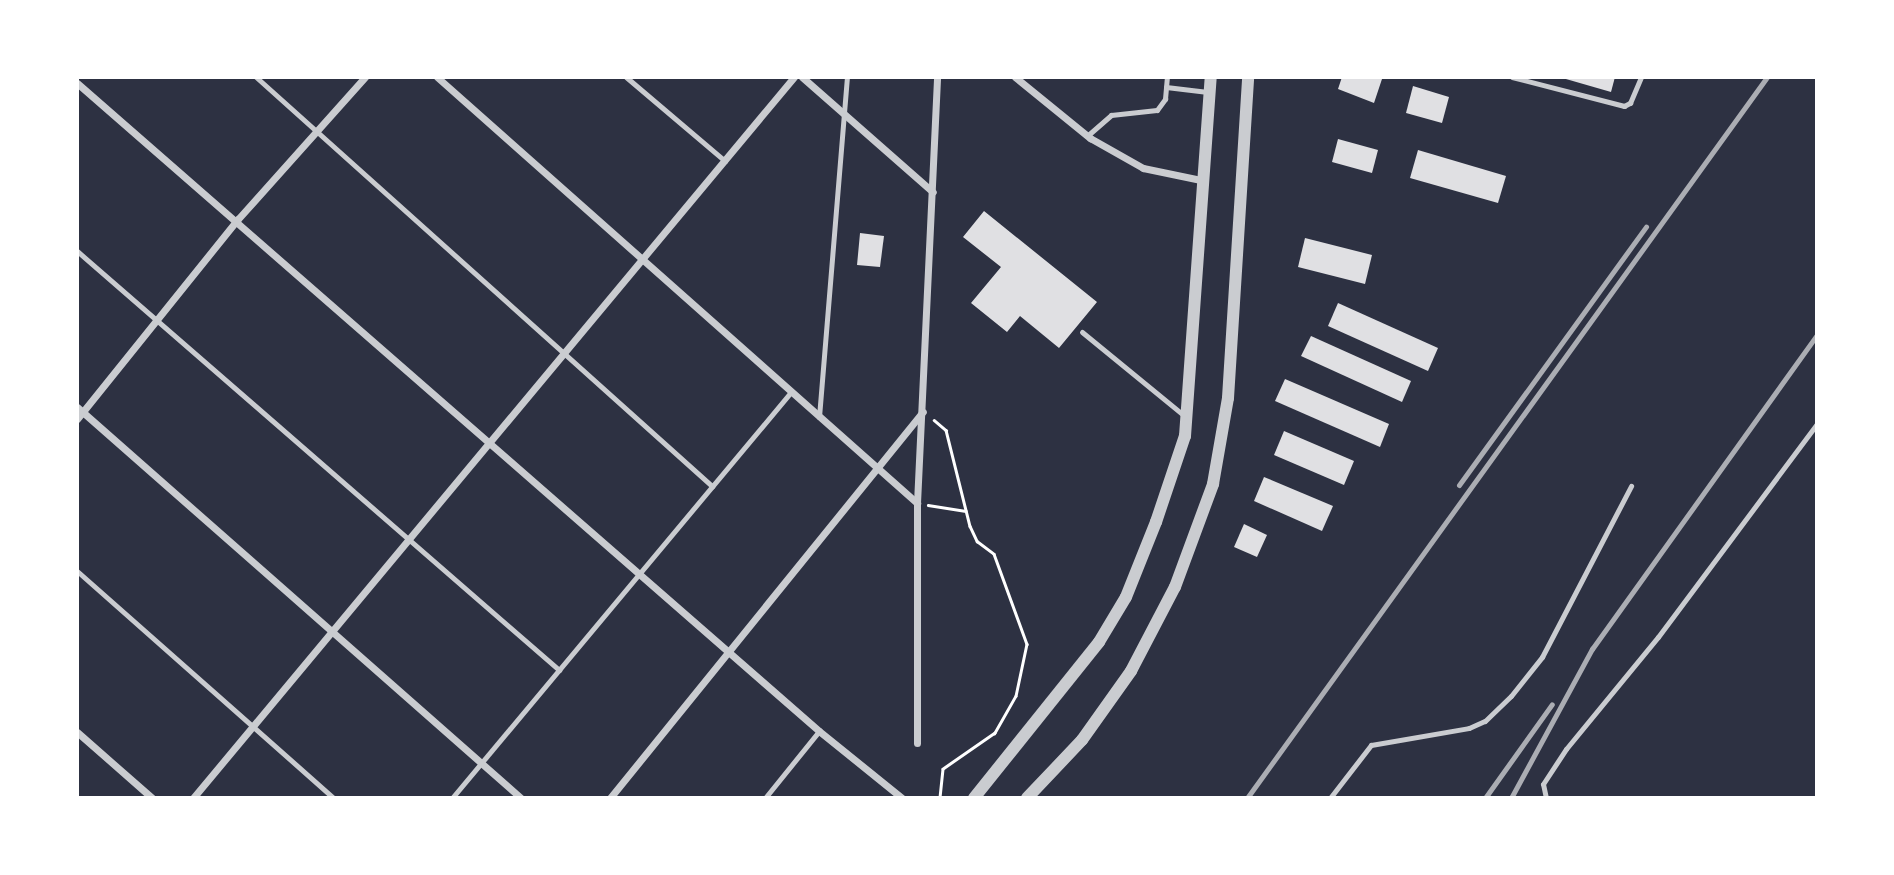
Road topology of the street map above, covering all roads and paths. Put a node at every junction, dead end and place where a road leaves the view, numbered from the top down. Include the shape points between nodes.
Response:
1 (256, 77) edge
2 (365, 77) edge
3 (437, 77) edge
4 (626, 77) edge
5 (794, 77) edge
6 (802, 77) edge
7 (847, 77) edge
8 (937, 77) edge
9 (1015, 77) edge
10 (1167, 77) edge
11 (1211, 77) edge
12 (1248, 77) edge
13 (1512, 77) edge
14 (1641, 77) edge
15 (77, 83) edge
16 (1167, 87) junction
17 (1210, 92) junction
18 (846, 119) junction
19 (318, 129) junction
20 (1087, 136) junction
21 (726, 162) junction
22 (1201, 180) junction
23 (933, 192) junction
24 (238, 219) junction
25 (77, 251) edge
26 (644, 259) junction
27 (156, 322) junction
28 (1083, 332) dead end
29 (566, 352) junction
30 (790, 392) junction
31 (80, 410) edge
32 (923, 412) junction
33 (819, 418) junction
34 (1186, 418) junction
35 (77, 419) edge
36 (1817, 425) edge
37 (489, 443) junction
38 (878, 469) junction
39 (712, 486) junction
40 (1631, 486) dead end
41 (917, 503) junction
42 (966, 511) junction
43 (410, 538) junction
44 (77, 571) edge
45 (639, 573) junction
46 (331, 633) junction
47 (730, 653) junction
48 (558, 670) junction
49 (253, 725) junction
50 (819, 731) junction
51 (77, 732) edge
52 (917, 743) dead end
53 (481, 764) junction
54 (152, 798) edge
55 (192, 798) edge
56 (334, 798) edge
57 (452, 798) edge
58 (521, 798) edge
59 (610, 798) edge
60 (765, 798) edge
61 (902, 798) edge
62 (940, 798) edge
63 (974, 798) edge
64 (1027, 798) edge
65 (1330, 798) edge
66 (1546, 798) edge

1 - 19 lane
2 - 19 street
3 - 26 street
4 - 21 lane
5 - 21 street
6 - 18 street
7 - 18 lane
8 - 23 street
9 - 20 street
10 - 16 lane
11 - 17 street
12 - 64 street via 1228,398 1209,497 1175,587 1131,671 1082,740
13 - 14 lane via 1624,106 1630,103
15 - 24 street
16 - 17 lane
16 - 20 lane via 1157,110 1111,114
17 - 22 street
18 - 23 street
18 - 33 lane
19 - 24 street
19 - 29 lane
20 - 22 street via 1143,168
21 - 26 street
22 - 34 street
23 - 32 street
24 - 27 street
24 - 37 street
25 - 27 lane
26 - 29 street
26 - 30 street
27 - 31 street
27 - 43 lane
28 - 34 lane
29 - 37 street
29 - 39 lane
30 - 33 street
30 - 39 lane
31 - 35 street
31 - 46 street
32 - 38 street
32 - 41 street
32 - 42 path via 946,430
33 - 38 street
34 - 63 street via 1156,523 1126,597 1065,688
36 - 66 lane via 1658,637 1566,749 1543,784
37 - 43 street
37 - 45 street
38 - 41 street
38 - 47 street
39 - 45 lane
40 - 65 lane via 1548,646 1511,696 1485,721 1469,728 1371,745
41 - 42 path
41 - 52 street
42 - 62 path via 977,541 994,554 1027,644 1016,696 995,733 943,769
43 - 46 street
43 - 48 lane
44 - 49 lane
45 - 47 street
45 - 48 lane
46 - 49 street
46 - 53 street
47 - 50 street
47 - 59 street
48 - 53 lane
49 - 55 street
49 - 56 lane
50 - 60 lane
50 - 61 street
51 - 54 street
53 - 57 lane
53 - 58 street

